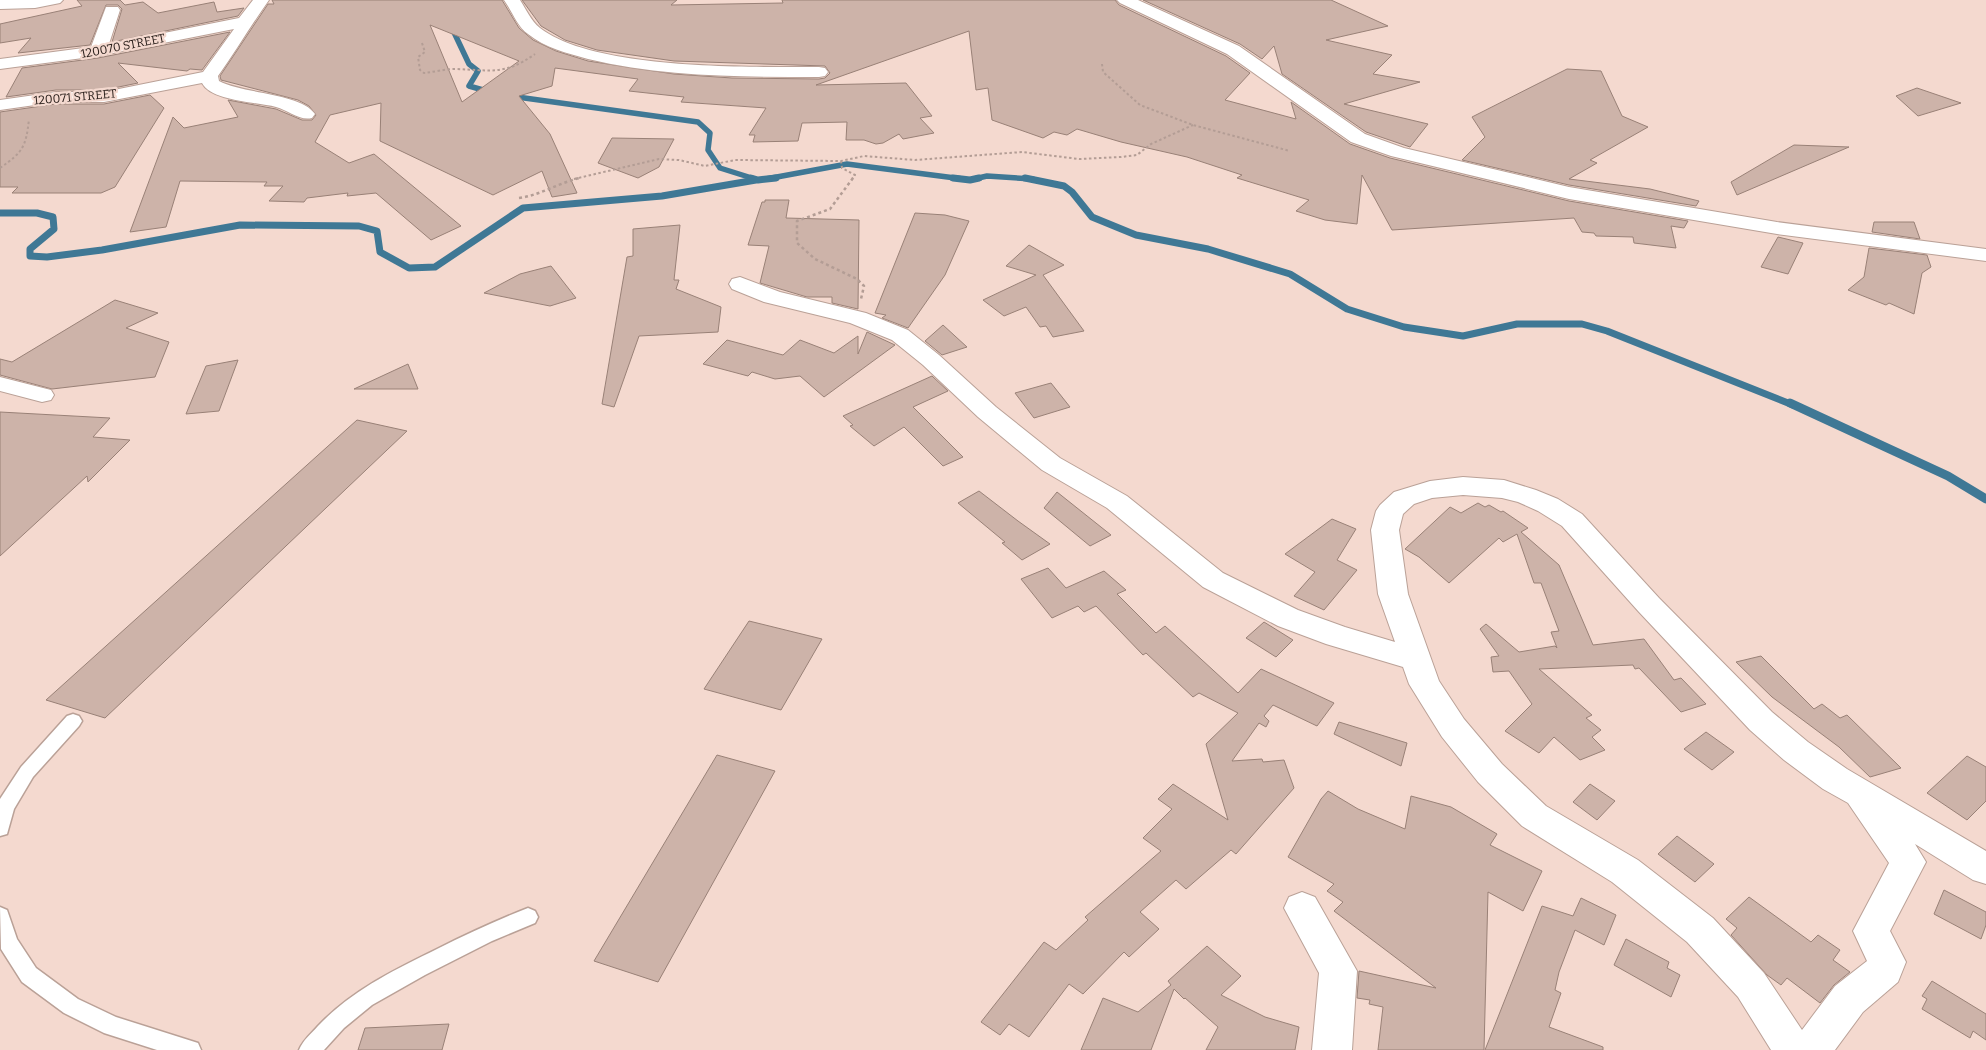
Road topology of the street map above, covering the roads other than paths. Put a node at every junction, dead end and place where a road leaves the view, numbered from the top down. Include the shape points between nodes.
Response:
1 (54, 0) edge
2 (261, 0) edge
3 (512, 0) edge
4 (1125, 0) edge
5 (0, 4) edge
6 (112, 10) dead end
7 (244, 22) junction
8 (98, 51) junction
9 (0, 64) edge
10 (819, 72) dead end
11 (209, 76) junction
12 (0, 105) edge
13 (306, 114) dead end
14 (1986, 255) edge
15 (740, 284) dead end
16 (0, 384) edge
17 (42, 395) dead end
18 (1416, 659) junction
19 (73, 720) dead end
20 (1858, 793) junction
21 (0, 828) edge
22 (1986, 869) edge
23 (1302, 908) dead end
24 (0, 916) edge
25 (528, 918) dead end
26 (190, 1050) edge
27 (310, 1050) edge
28 (1332, 1050) edge
29 (1793, 1050) edge
30 (1811, 1050) edge

1 - 5 street
2 - 7 street
3 - 10 street via 532,29 568,49 655,66 740,72
4 - 14 street via 1233,50 1358,138 1391,149 1617,202 1842,237
6 - 8 street
7 - 8 street, 120070 STREET
7 - 11 street via 237,38
8 - 9 street, 120070 STREET
11 - 12 street, 120071 STREET via 104,97 56,97
11 - 13 street via 211,84 228,93 290,104
15 - 18 street via 772,297 858,318 900,335 1050,464 1117,502 1213,580 1288,618
16 - 17 street
18 - 20 street via 1392,594 1385,530 1390,511 1404,498 1430,490 1463,486 1528,496 1572,520 1761,721 1796,751
18 - 29 street via 1425,684 1453,728 1490,774 1534,816 1625,871 1700,930 1751,984
19 - 21 lane via 27,772 5,807
20 - 22 street
20 - 30 street via 1908,862 1871,931 1887,962 1885,970 1849,999
23 - 28 street via 1338,971
24 - 26 lane via 8,943 29,975 71,1006 112,1026
25 - 27 lane via 477,939 365,998 337,1021

